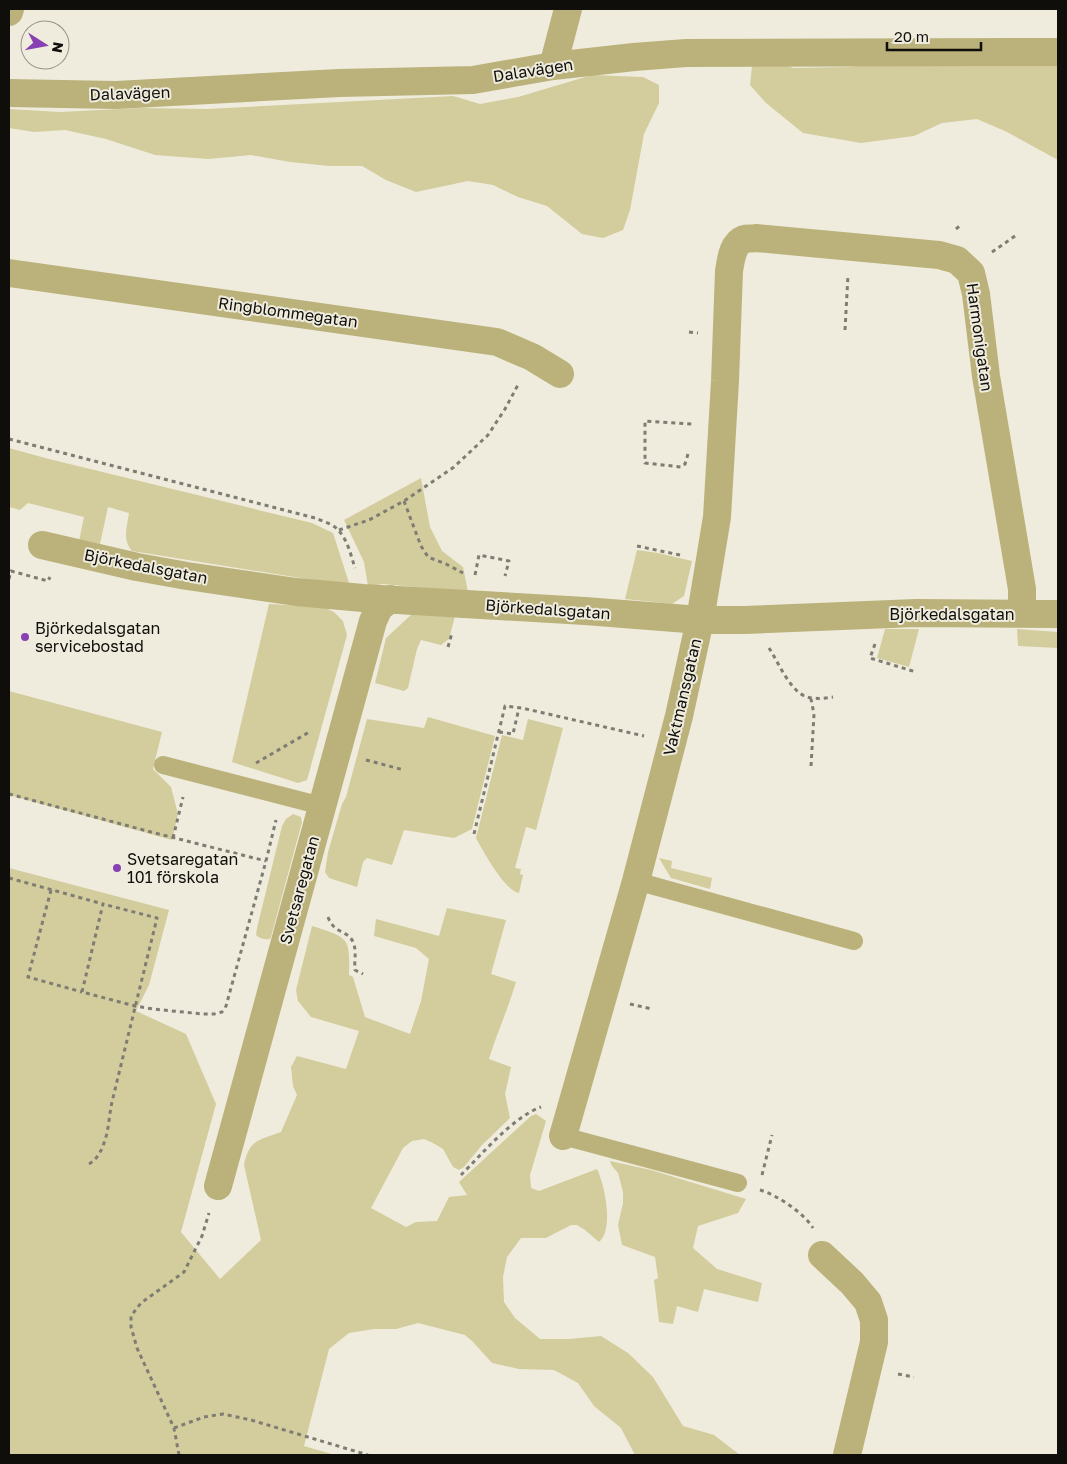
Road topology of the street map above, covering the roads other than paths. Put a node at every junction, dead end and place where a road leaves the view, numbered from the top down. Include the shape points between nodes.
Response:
1 (10, 9) edge
2 (568, 9) edge
3 (9, 12) edge
4 (1058, 52) edge
5 (552, 66) junction
6 (9, 93) edge
7 (735, 247) joint
8 (9, 272) edge
9 (560, 374) dead end
10 (42, 545) dead end
11 (390, 599) junction
12 (1022, 613) junction
13 (1058, 614) edge
14 (700, 620) junction
15 (164, 765) dead end
16 (322, 806) junction
17 (636, 881) junction
18 (854, 941) dead end
19 (564, 1136) joint
20 (738, 1183) road end
21 (218, 1186) road end
22 (822, 1255) road end
23 (847, 1455) edge

1 - 3 street
2 - 5 street
4 - 5 street, Dalavägen via 686,53
5 - 6 street, Dalavägen via 473,80 116,95
7 - 12 street, Harmonigatan via 744,239 756,238 939,255 957,260 971,274 1022,589
7 - 14 street, Vaktmansgatan via 729,271 717,517
8 - 9 street, Ringblommegatan via 497,342
10 - 11 street, Björkedalsgatan via 187,576 296,592
11 - 14 street, Björkedalsgatan
11 - 16 street, Svetsaregatan via 373,621
12 - 13 street, Björkedalsgatan
12 - 14 street, Björkedalsgatan
14 - 17 street, Vaktmansgatan
15 - 16 lane
16 - 21 street, Svetsaregatan
17 - 18 lane
17 - 19 street, Vaktmansgatan
19 - 20 lane
22 - 23 street via 868,1302 874,1320 874,1342

